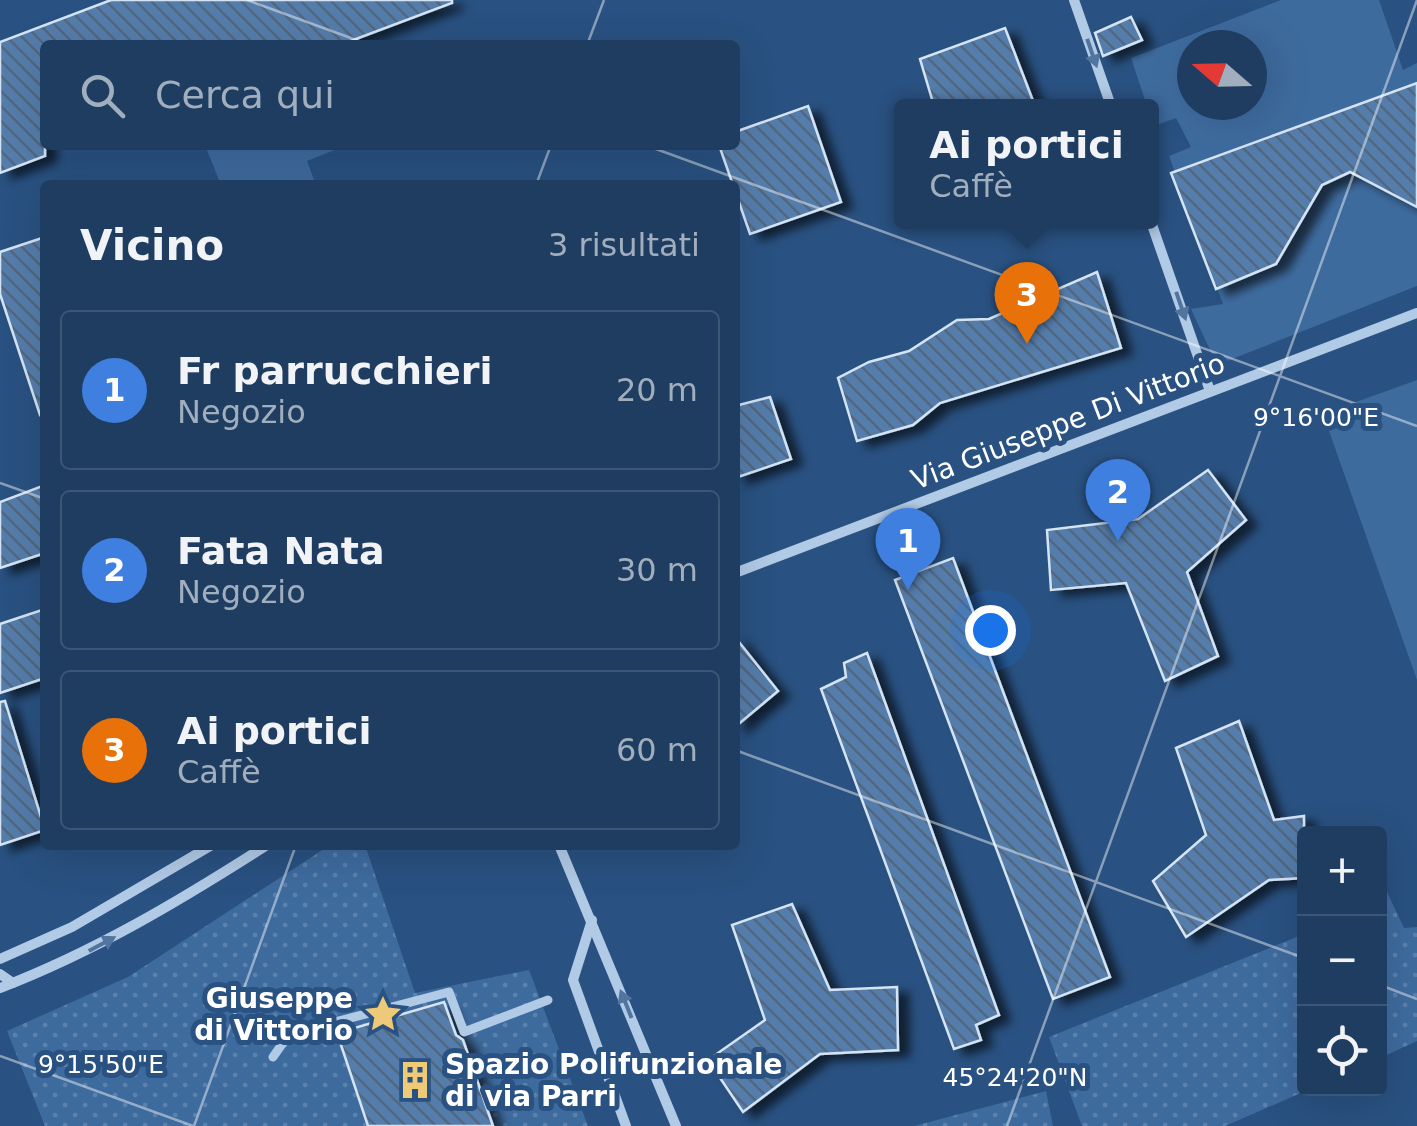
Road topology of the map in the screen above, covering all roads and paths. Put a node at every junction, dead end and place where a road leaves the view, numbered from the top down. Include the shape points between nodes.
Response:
1 (1074, 0) edge
2 (1109, 99) edge
3 (1153, 229) edge
4 (1417, 313) edge
5 (1210, 391) junction
6 (740, 572) edge
7 (203, 850) edge
8 (259, 850) edge
9 (561, 850) edge
10 (592, 919) junction
11 (0, 958) edge
12 (0, 974) edge
13 (13, 983) junction
14 (0, 988) edge
15 (548, 1000) dead end
16 (274, 1058) dead end
17 (626, 1126) edge
18 (676, 1126) edge

1 -> 2 street
3 -> 5 street
4 - 5 street, Via Giuseppe Di Vittorio
5 - 6 street, Via Giuseppe Di Vittorio
7 - 11 street via 72,927
13 -> 8 street via 160,913
9 - 10 street
10 - 17 street via 573,980
18 -> 10 street
12 - 13 street
13 - 14 street
15 - 16 street via 464,1032 449,992 301,1031

